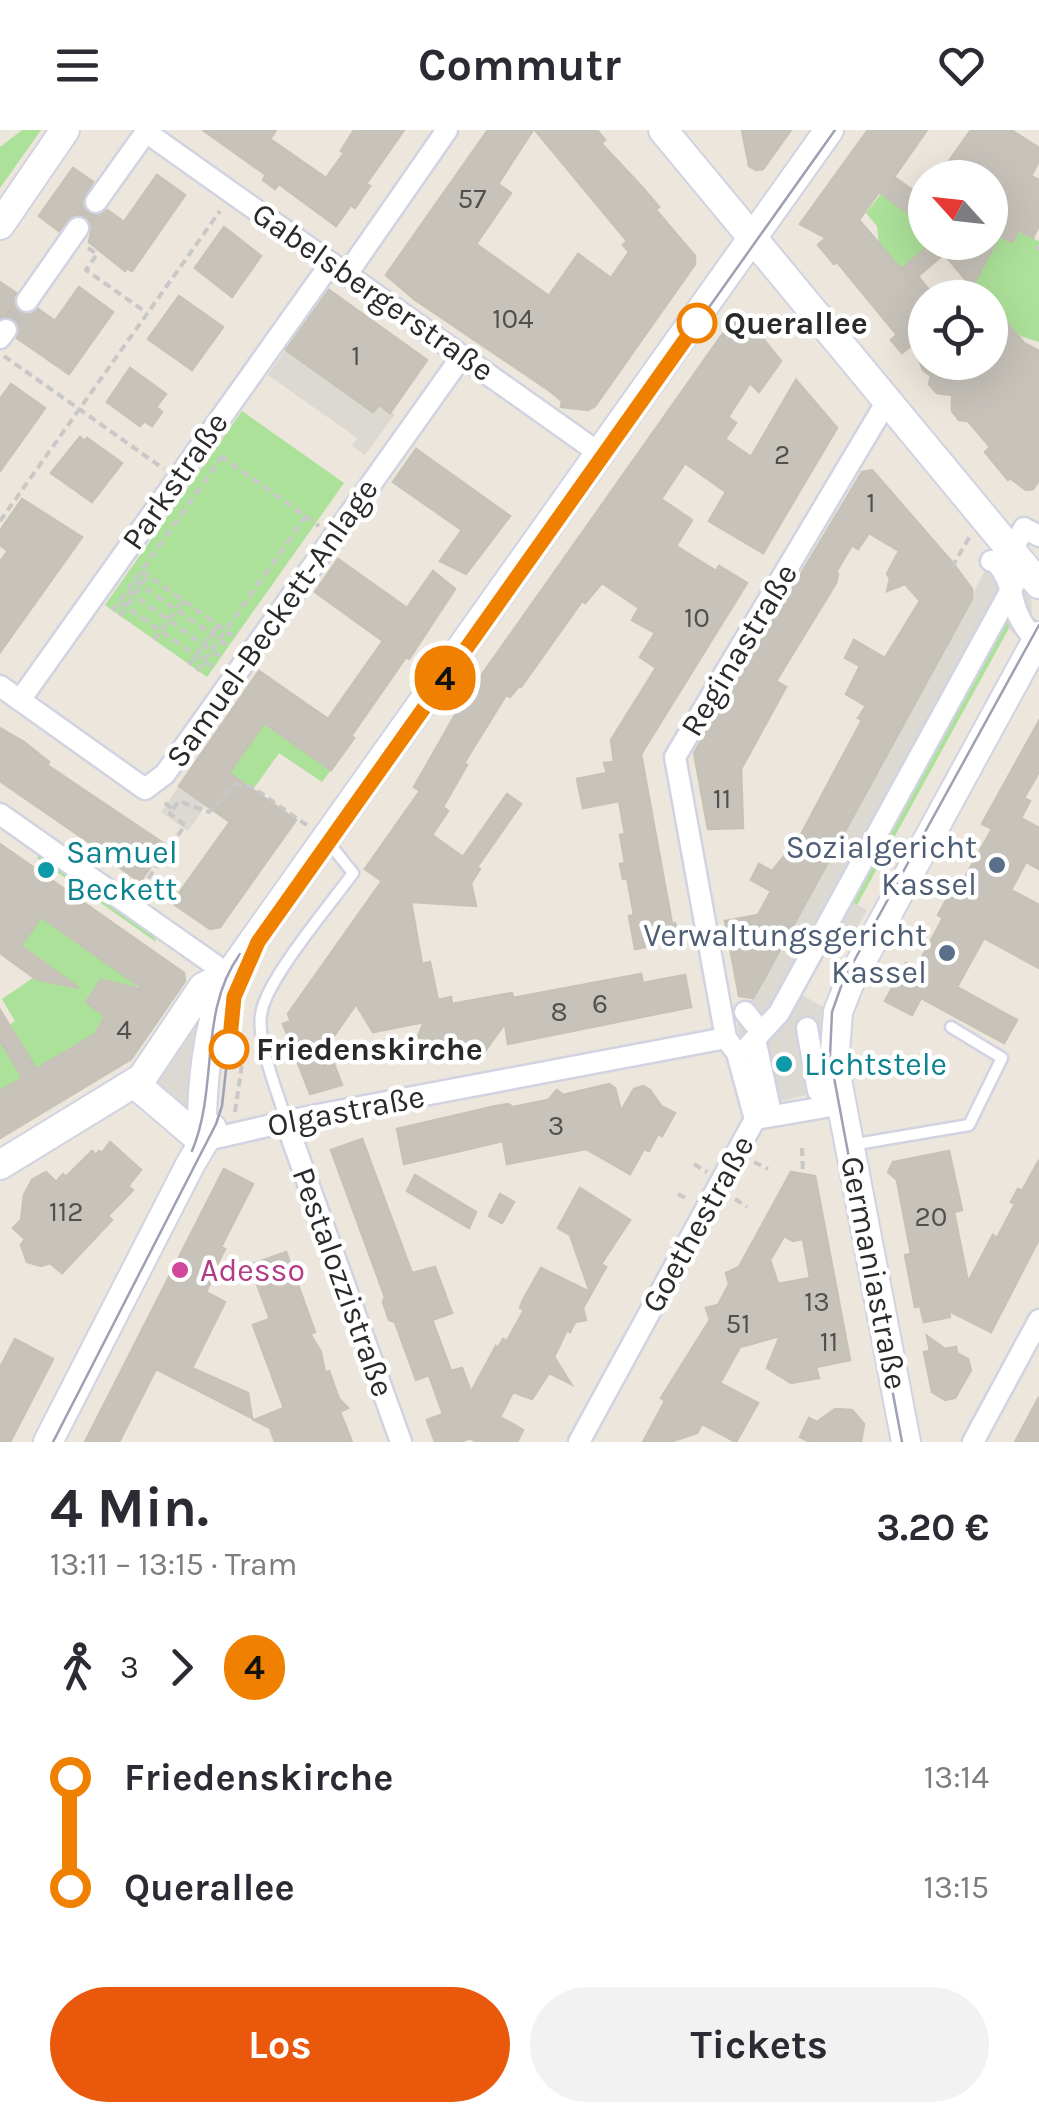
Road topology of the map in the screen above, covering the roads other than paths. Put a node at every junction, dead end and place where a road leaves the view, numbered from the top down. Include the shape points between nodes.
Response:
1 (65, 130) edge
2 (448, 130) edge
3 (663, 130) edge
4 (829, 130) edge
5 (146, 132) edge
6 (96, 202) tunnel mouth
7 (0, 224) edge
8 (75, 232) tunnel mouth
9 (752, 238) junction
10 (339, 268) junction
11 (26, 300) tunnel mouth
12 (462, 356) junction
13 (887, 401) junction
14 (599, 453) junction
15 (1011, 574) edge
16 (1033, 633) edge
17 (0, 686) edge
18 (20, 700) junction
19 (0, 814) edge
20 (326, 839) junction
21 (229, 975) junction
22 (745, 1012) dead end
23 (779, 1013) junction
24 (951, 1027) dead end
25 (815, 1029) junction
26 (726, 1038) junction
27 (753, 1041) junction
28 (821, 1054) dead end
29 (134, 1083) junction
30 (831, 1097) junction
31 (761, 1102) junction
32 (286, 1122) junction
33 (202, 1141) junction
34 (850, 1146) junction
35 (0, 1165) edge
36 (1039, 1320) edge
37 (48, 1442) edge
38 (401, 1442) edge
39 (579, 1442) edge
40 (906, 1442) edge
41 (973, 1442) edge

1 - 7 main road
2 - 10 street, Parkstraße
3 - 9 main road
4 - 9 main road
5 - 6 street
5 - 10 street, Gabelsbergerstraße
8 - 11 street
9 - 13 main road
9 - 14 main road
10 - 12 street, Gabelsbergerstraße
10 - 18 street, Parkstraße
12 - 14 street, Gabelsbergerstraße
12 - 18 street, Samuel-Beckett-Anlage via 165,774 145,789
13 - 15 main road
13 - 26 street, Reginastraße via 675,757
14 - 20 main road
15 - 16 street via 1016,616
15 - 23 street
16 - 30 main road via 842,1000
17 - 18 street, Samuel-Beckett-Anlage
19 - 21 street
20 - 21 main road
20 - 32 lane via 353,872 274,983 260,1016
21 - 29 main road via 203,987
21 - 33 main road via 218,1000
22 - 27 street
23 - 25 street
23 - 27 street
24 - 34 lane via 1002,1058 968,1125
25 - 28 street
25 - 30 street
26 - 31 street, Reginastraße
26 - 32 street, Olgastraße
27 - 31 street
29 - 33 main road
29 - 35 main road
30 - 31 street, Goethestraße
30 - 34 main road, Germaniastraße
31 - 39 street, Goethestraße
32 - 33 street, Olgastraße
32 - 38 street, Pestalozzistraße
33 - 37 main road
34 - 40 main road, Germaniastraße
36 - 41 street

